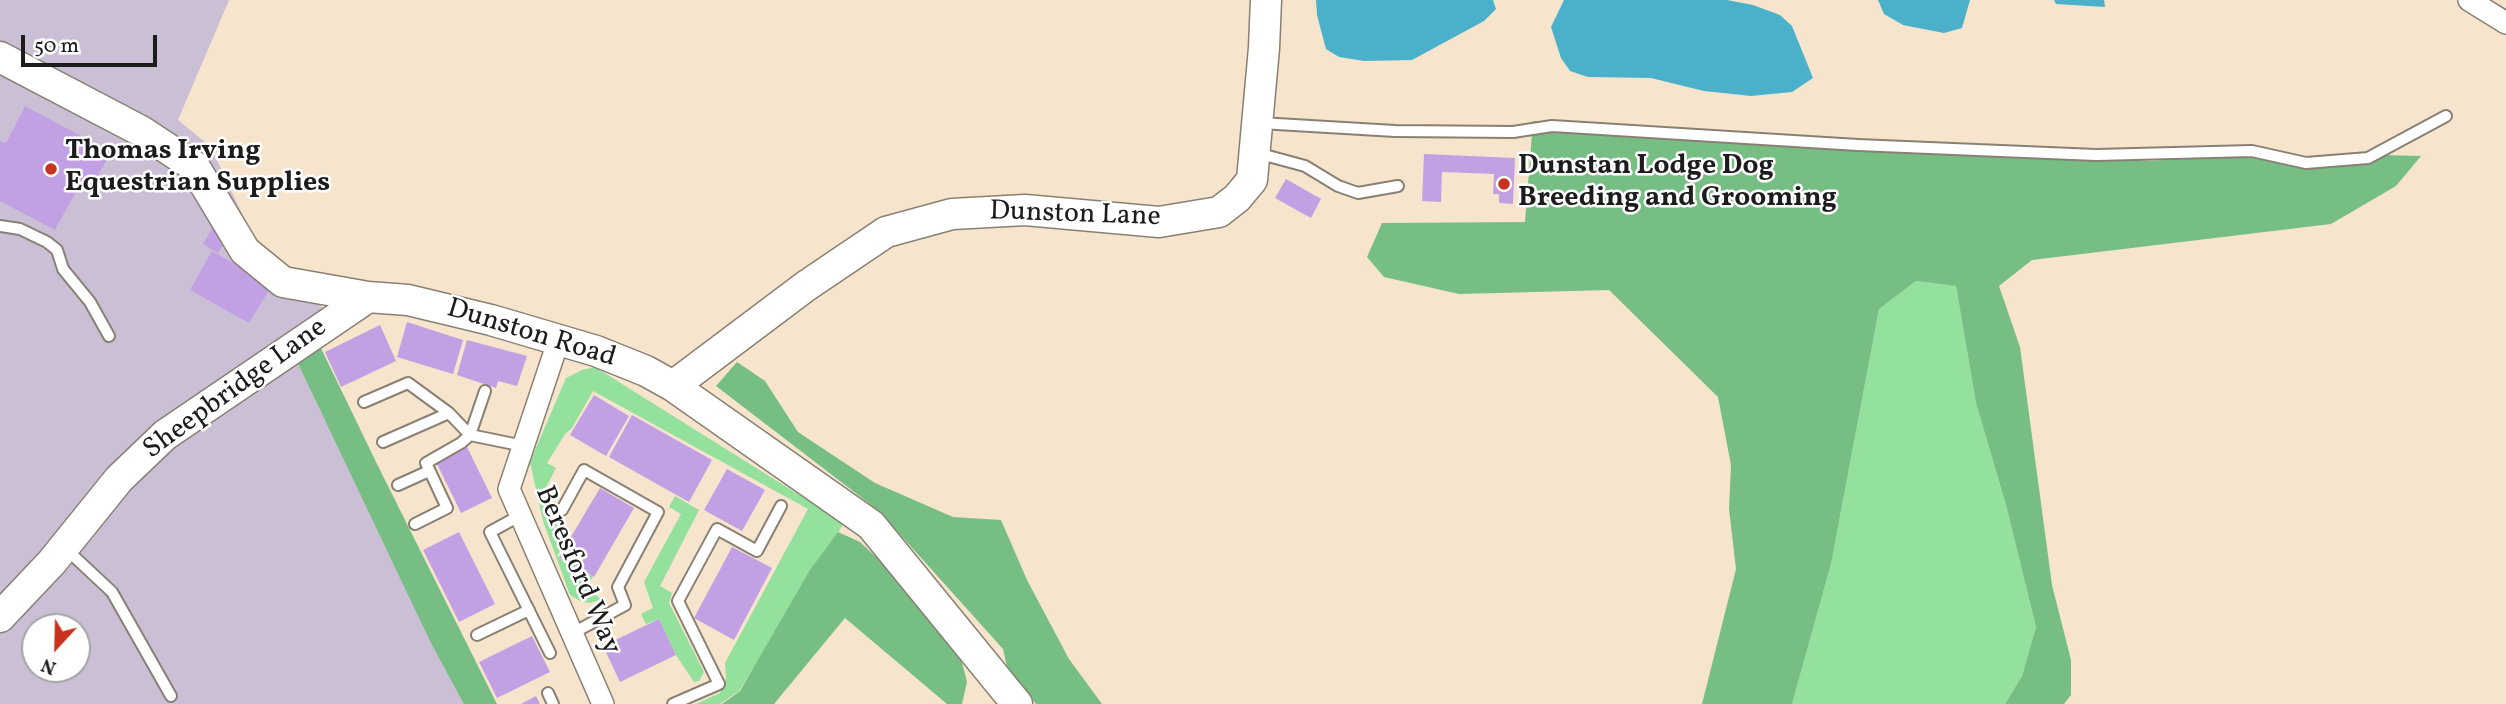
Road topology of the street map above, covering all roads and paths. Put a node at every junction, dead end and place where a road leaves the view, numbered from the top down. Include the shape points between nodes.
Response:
1 (1266, 0) edge
2 (2469, 0) edge
3 (2506, 23) edge
4 (0, 57) edge
5 (2446, 116) dead end
6 (1257, 122) junction
7 (1254, 152) junction
8 (1398, 186) dead end
9 (0, 226) edge
10 (368, 297) junction
11 (109, 336) dead end
12 (559, 339) junction
13 (673, 386) junction
14 (485, 391) dead end
15 (364, 402) dead end
16 (449, 413) junction
17 (470, 435) junction
18 (383, 442) dead end
19 (524, 446) junction
20 (429, 471) junction
21 (398, 485) dead end
22 (781, 506) dead end
23 (562, 510) dead end
24 (520, 515) junction
25 (415, 524) dead end
26 (64, 547) junction
27 (529, 610) junction
28 (0, 617) edge
29 (571, 634) junction
30 (477, 635) dead end
31 (550, 653) dead end
32 (548, 693) dead end
33 (172, 696) dead end
34 (1005, 699) edge
35 (553, 704) edge
36 (603, 704) edge
37 (673, 704) edge

1 - 6 street, Dunston Lane
2 - 3 street
4 - 10 street, Dunston Road via 141,131 194,166 245,251 283,282
5 - 6 lane via 2368,158 2306,163 2252,150 2096,155 1552,126 1513,132 1395,131
6 - 7 street, Dunston Lane
7 - 8 lane via 1305,166 1358,193
7 - 13 street, Dunston Lane via 1252,180 1219,212 1158,222 1013,210 952,214 886,232
9 - 11 lane via 20,229 57,250 63,269 90,302
10 - 12 street, Dunston Road via 408,300
10 - 26 street, Sheepbridge Lane via 165,435 119,479
12 - 13 street, Dunston Road via 646,371
12 - 19 street, Beresford Way
13 - 34 street, Dunston Road via 871,525
14 - 17 lane
15 - 16 lane via 408,383
16 - 17 lane
16 - 18 lane
17 - 19 lane
17 - 20 lane via 426,463
19 - 24 street, Beresford Way via 509,489
20 - 21 lane
20 - 25 lane via 447,508
22 - 37 lane via 757,551 717,528 678,601 719,684
23 - 29 lane via 584,470 658,512 618,587 625,605
24 - 27 lane via 490,532
24 - 29 street, Beresford Way
26 - 28 street, Sheepbridge Lane
26 - 33 lane via 112,592
27 - 30 lane
27 - 31 lane
29 - 36 street, Beresford Way
32 - 35 lane

